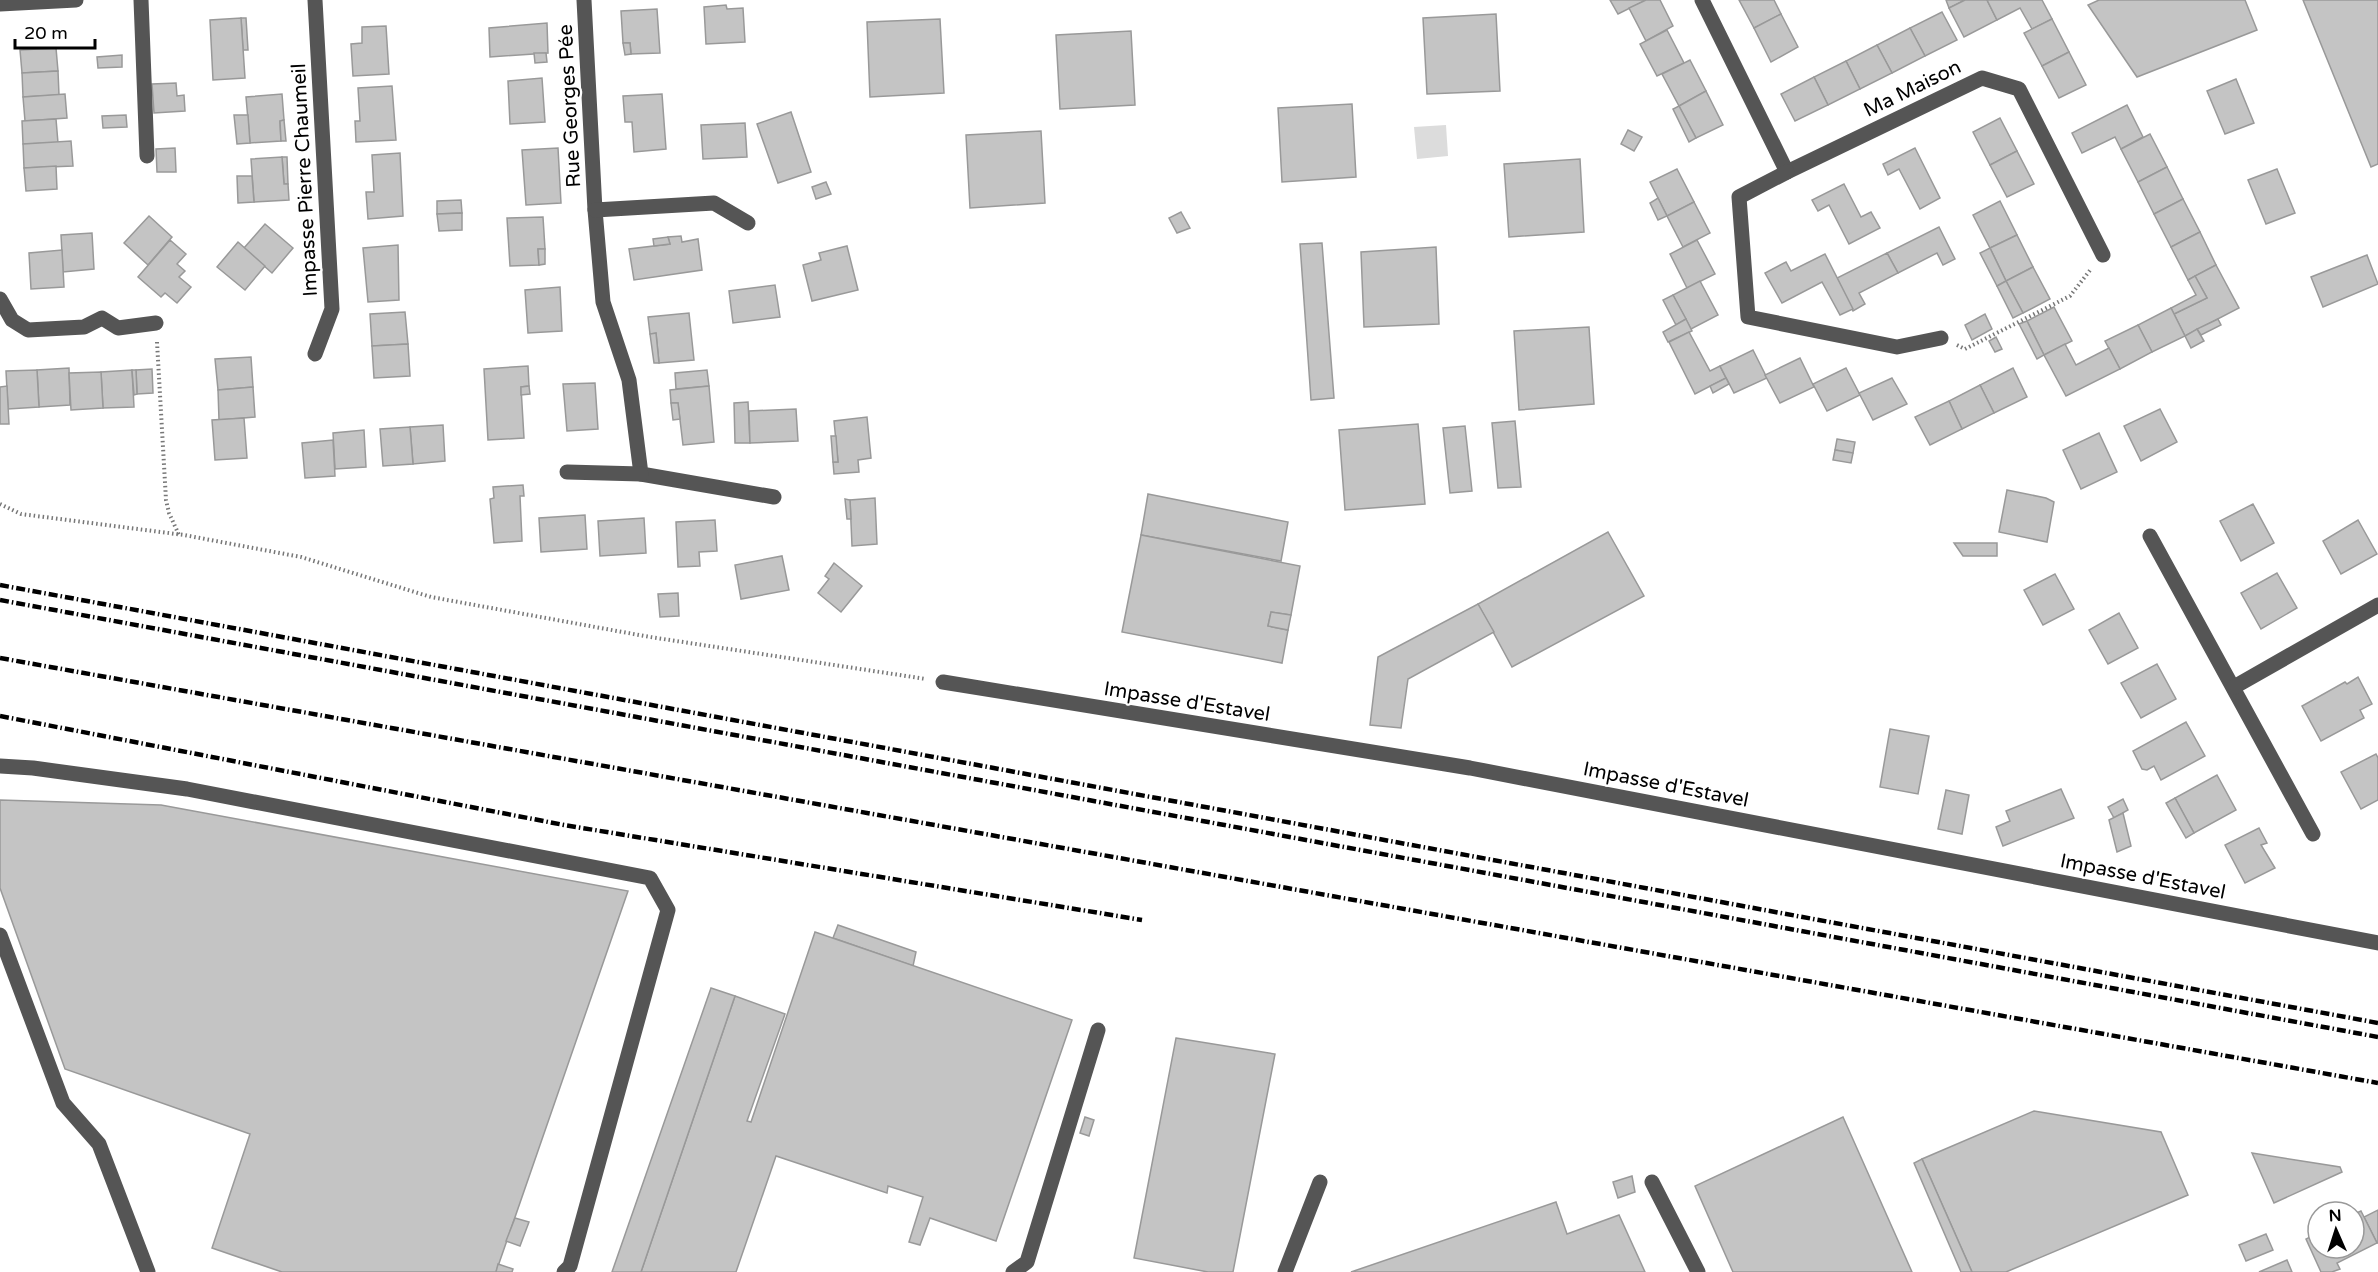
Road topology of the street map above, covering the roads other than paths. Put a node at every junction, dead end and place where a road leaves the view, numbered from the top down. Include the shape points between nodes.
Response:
1 (76, 0) edge
2 (141, 0) edge
3 (315, 0) edge
4 (584, 0) edge
5 (1702, 0) edge
6 (0, 4) edge
7 (147, 156) dead end
8 (1787, 172) junction
9 (595, 210) junction
10 (748, 223) dead end
11 (2103, 255) road end
12 (0, 299) edge
13 (156, 324) road end
14 (1941, 338) road end
15 (315, 354) dead end
16 (567, 472) dead end
17 (641, 474) junction
18 (774, 496) dead end
19 (2150, 536) dead end
20 (2378, 604) edge
21 (943, 682) road end
22 (2234, 687) junction
23 (0, 766) edge
24 (2313, 834) dead end
25 (0, 935) edge
26 (2378, 943) edge
27 (1098, 1030) dead end
28 (1320, 1182) dead end
29 (1652, 1182) dead end
30 (148, 1272) edge
31 (564, 1272) edge
32 (1013, 1272) edge
33 (1285, 1272) edge
34 (1698, 1272) edge

1 - 6 street
2 - 7 street
3 - 15 street, Impasse Pierre Chaumeil via 332,309
4 - 9 street, Rue Georges Pée
5 - 8 street
8 - 11 street, Ma Maison via 1982,78 2019,89
8 - 14 street, Ma Maison via 1739,196 1748,318 1897,347
9 - 10 street, Rue Georges Pée via 714,203
9 - 17 street, Rue Georges Pée via 603,302 629,380
12 - 13 street via 12,320 28,330 84,327 102,318 118,328
16 - 17 street
17 - 18 street
19 - 22 street
20 - 22 street
21 - 26 street, Impasse d'Estavel via 1470,768
22 - 24 street
23 - 31 street via 187,789 650,878 668,910 570,1266
25 - 30 street via 63,1103 99,1144
27 - 32 street via 1027,1262
28 - 33 street
29 - 34 street

